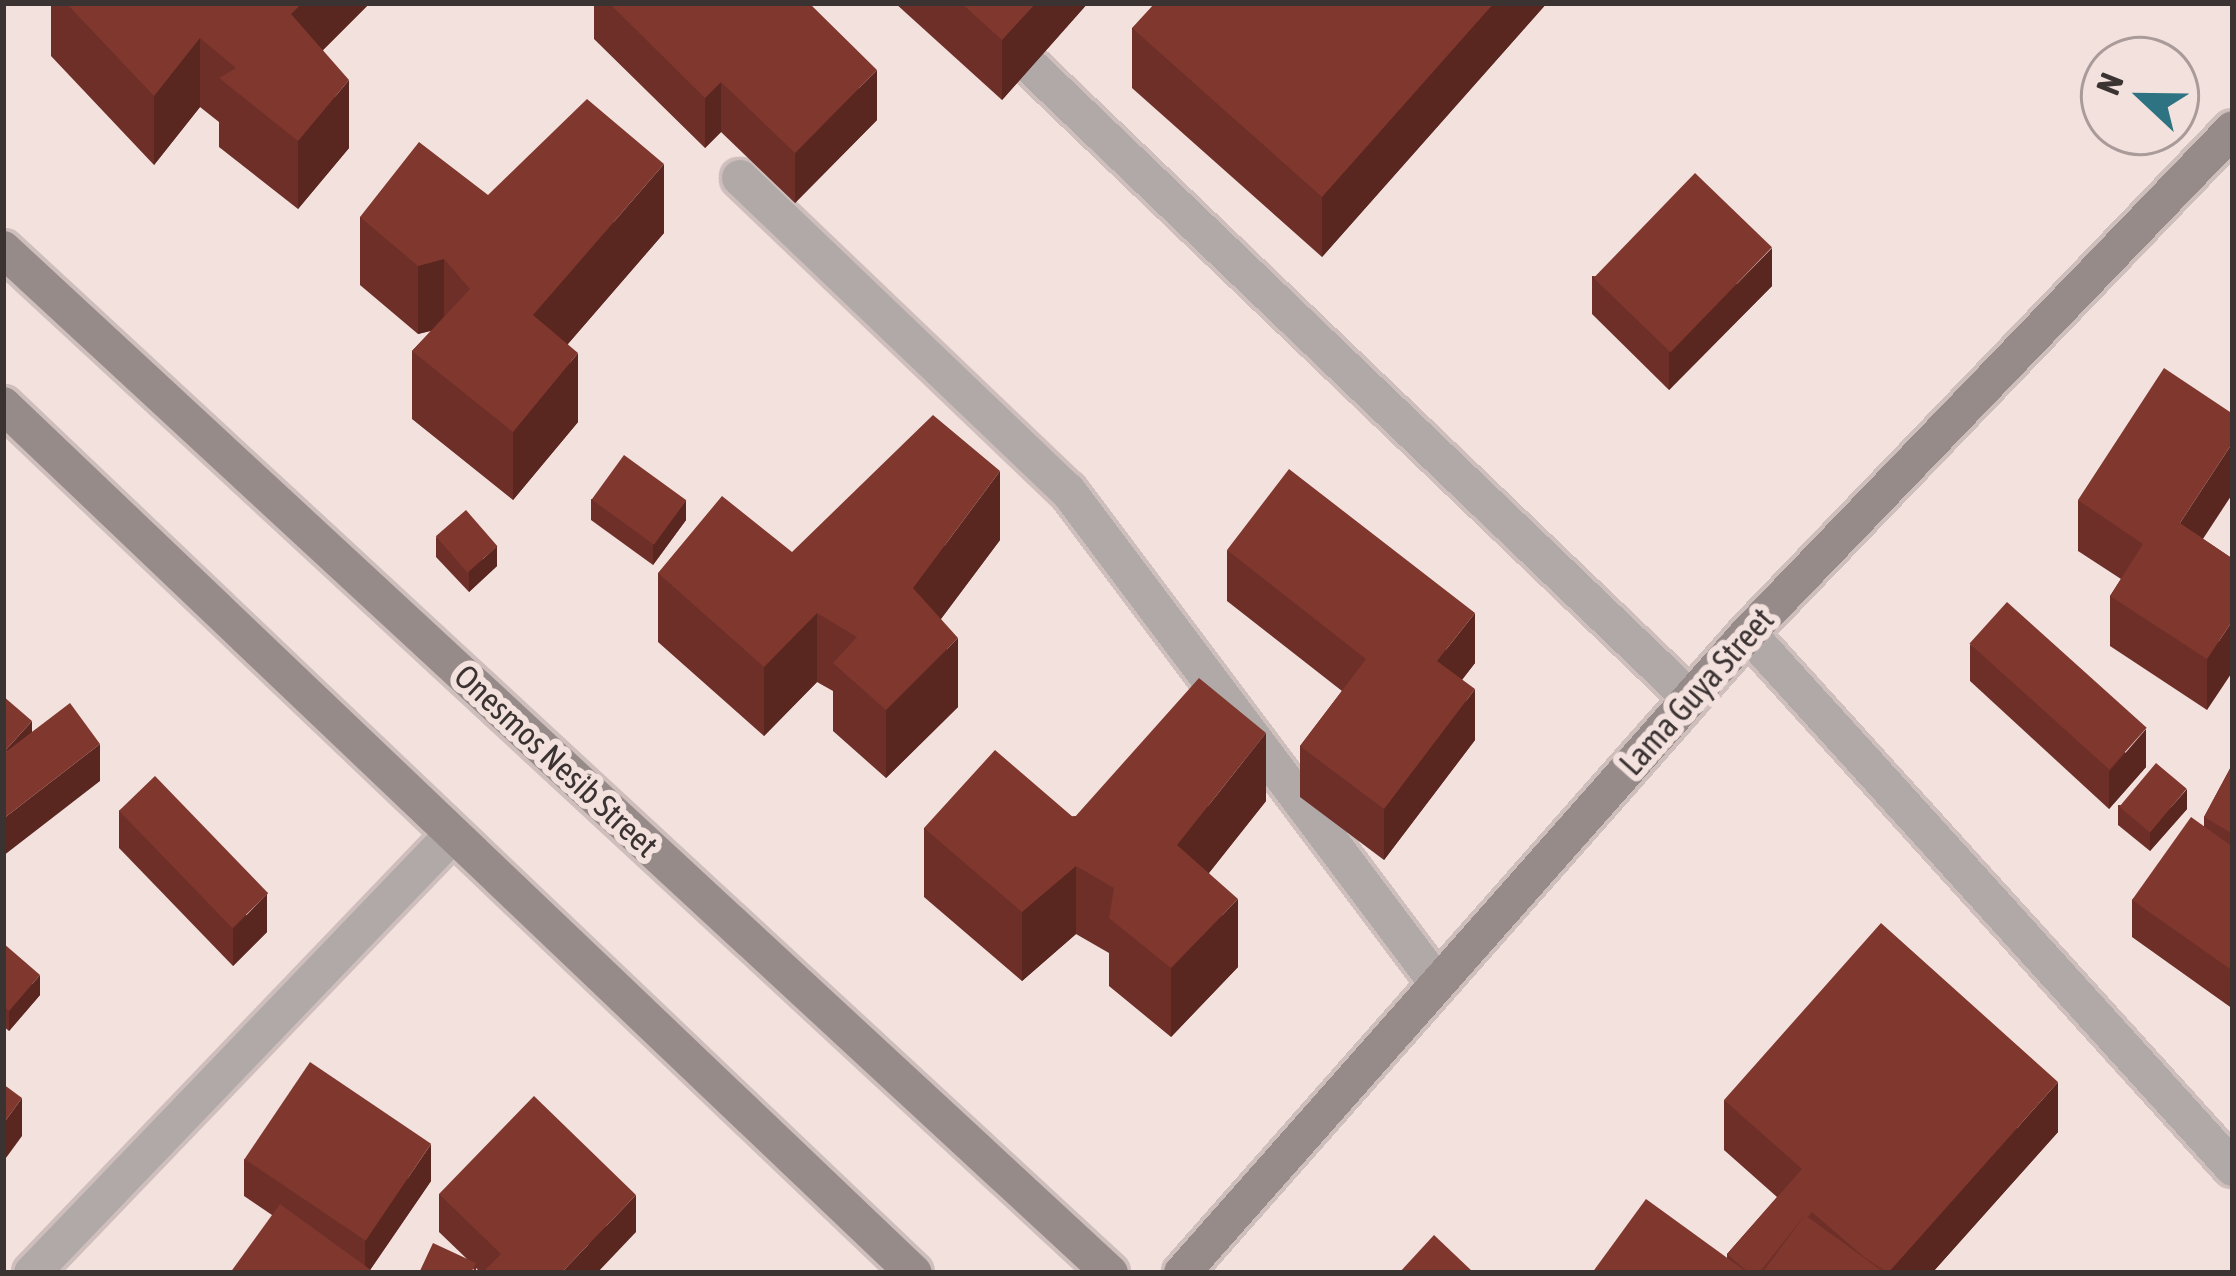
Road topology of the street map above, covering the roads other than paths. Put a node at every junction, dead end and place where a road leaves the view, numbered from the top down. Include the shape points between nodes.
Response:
1 (1019, 56) edge
2 (2233, 129) edge
3 (740, 178) dead end
4 (3, 249) edge
5 (3, 405) edge
6 (1748, 633) junction
7 (1690, 698) junction
8 (452, 834) junction
9 (1437, 983) junction
10 (2233, 1168) edge
11 (32, 1273) edge
12 (914, 1273) edge
13 (1110, 1273) edge
14 (1182, 1273) edge

1 - 7 street
2 - 6 street, Lama Guya Street
3 - 9 street via 1068,491
4 - 13 street, Onesmos Nesib Street
5 - 8 street
6 - 7 street, Lama Guya Street
6 - 10 street
7 - 9 street, Lama Guya Street
8 - 11 street
8 - 12 street
9 - 14 street, Lama Guya Street

